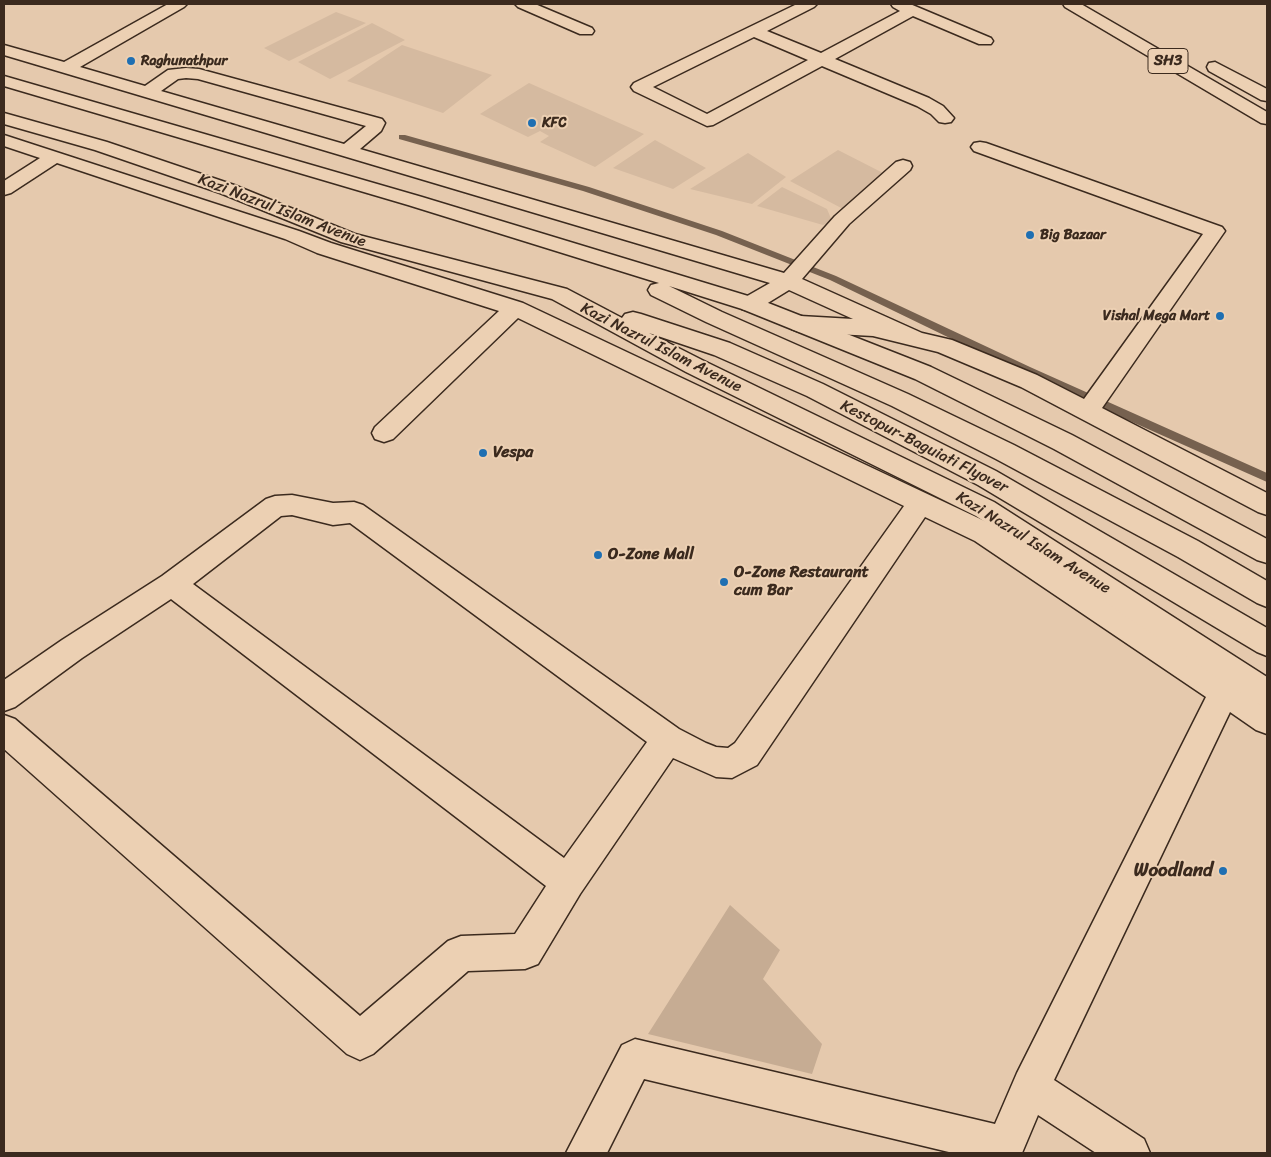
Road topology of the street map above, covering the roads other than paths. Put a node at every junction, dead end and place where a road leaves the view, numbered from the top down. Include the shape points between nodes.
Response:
1 (179, 4) edge
2 (523, 4) edge
3 (809, 4) edge
4 (1070, 4) edge
5 (906, 7) edge
6 (586, 31) dead end
7 (754, 31) junction
8 (985, 41) dead end
9 (4, 50) edge
10 (1198, 57) dead end
11 (820, 59) junction
12 (68, 67) junction
13 (4, 81) edge
14 (258, 90) junction
15 (148, 91) junction
16 (1267, 96) edge
17 (224, 113) junction
18 (4, 118) edge
19 (945, 118) dead end
20 (1267, 119) edge
21 (4, 140) edge
22 (980, 147) dead end
23 (348, 150) junction
24 (54, 157) junction
25 (903, 166) dead end
26 (4, 189) edge
27 (583, 252) junction
28 (788, 281) junction
29 (559, 294) junction
30 (750, 304) junction
31 (515, 308) junction
32 (800, 324) junction
33 (918, 340) junction
34 (1087, 412) junction
35 (384, 433) dead end
36 (921, 502) junction
37 (1267, 505) edge
38 (1267, 552) edge
39 (172, 584) junction
40 (1267, 595) edge
41 (1267, 643) edge
42 (1224, 692) junction
43 (1267, 693) edge
44 (4, 697) edge
45 (1267, 720) edge
46 (4, 729) edge
47 (668, 740) junction
48 (568, 882) junction
49 (1030, 1087) junction
50 (586, 1153) edge
51 (1130, 1153) edge

1 - 12 street
2 - 6 street
3 - 7 street
4 - 20 street, SH3
5 - 8 street
5 - 11 street
7 - 11 street
7 - 11 street via 640,87 707,121
9 - 12 street
10 - 16 street, SH3
11 - 19 street via 923,102
12 - 15 street
13 - 27 street
14 - 15 street via 186,72 174,74
14 - 17 street
14 - 23 street via 376,123
15 - 17 street
17 - 23 street
18 - 29 street, Kazi Nazrul Islam Avenue via 101,146 227,189 348,238
21 - 24 street
22 - 34 street via 1215,231
23 - 28 street
24 - 26 street
24 - 31 street
25 - 28 street via 842,220
27 - 30 street
27 - 40 street, Kestopur-Baguiati Flyover via 714,317 900,400 1005,452 1171,539
28 - 30 street
28 - 33 street
29 - 41 street, Kestopur-Baguiati Flyover via 722,349 815,390 987,478
29 - 43 street, Kazi Nazrul Islam Avenue via 694,366 985,509
30 - 32 street
31 - 35 street
31 - 36 street
32 - 33 street via 874,328
32 - 38 street via 923,373 979,400
33 - 34 street via 944,346 1029,382
34 - 37 street
36 - 42 street via 984,533
36 - 47 street via 746,754 732,763 716,762
39 - 44 street
39 - 47 street via 275,506 292,505 333,514 354,512
39 - 48 street
42 - 45 street
42 - 49 street
46 - 48 street via 360,1041 461,954 525,951
47 - 48 street
49 - 50 street via 1005,1146 635,1058
49 - 51 street

